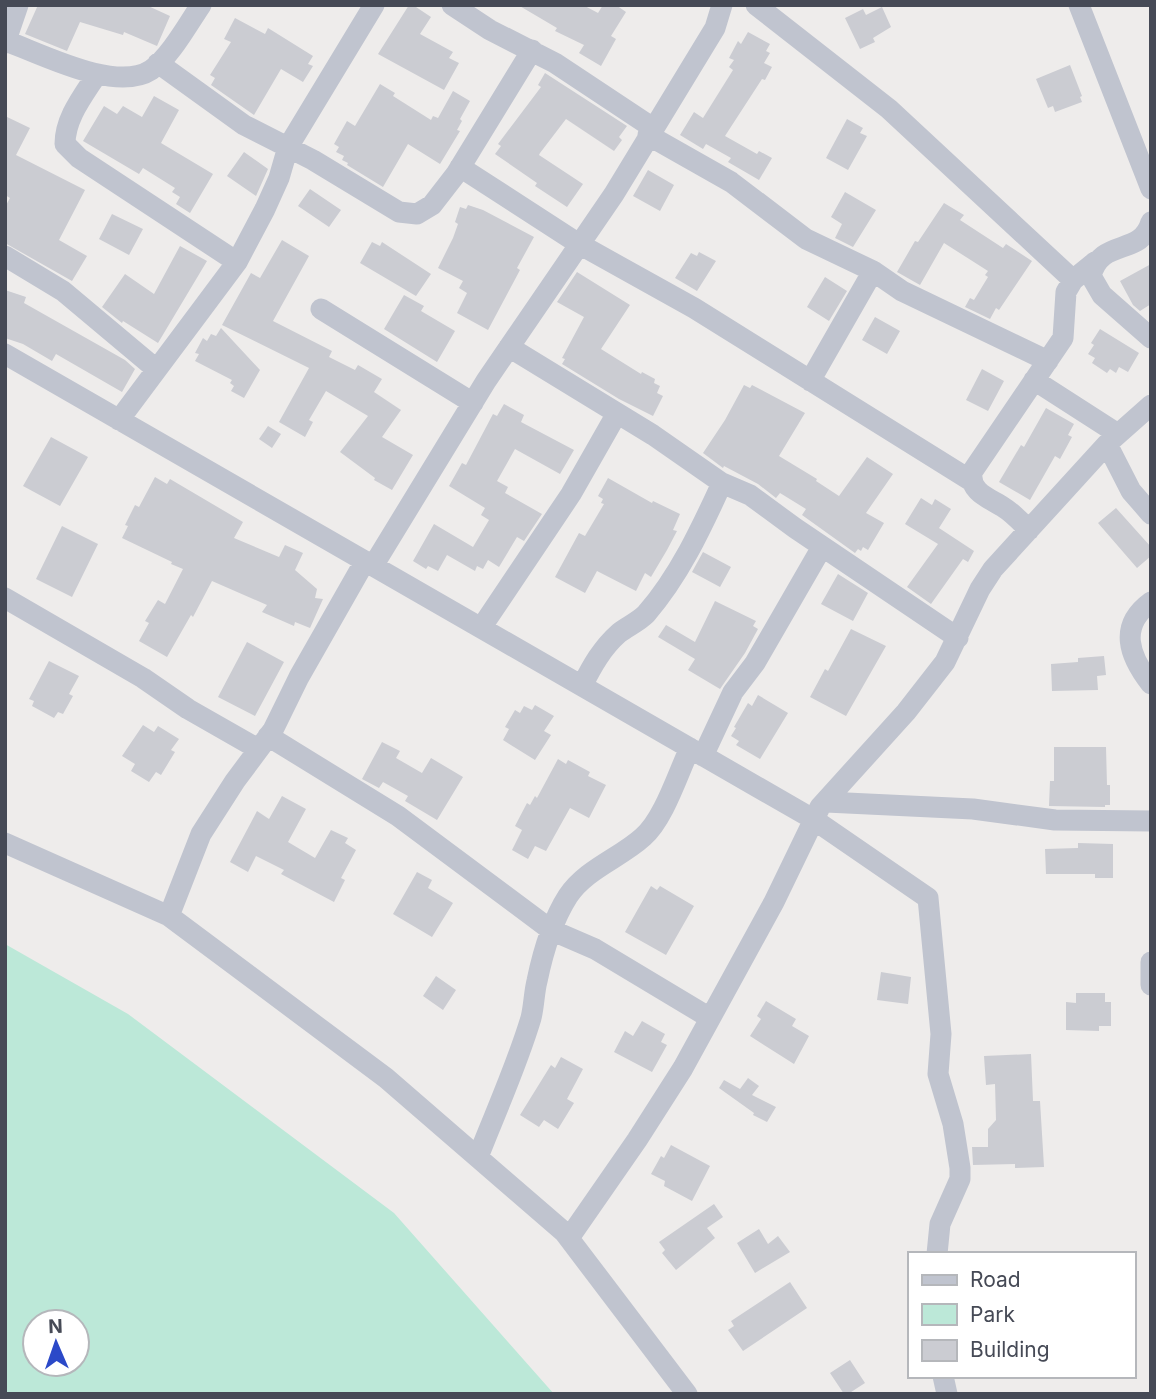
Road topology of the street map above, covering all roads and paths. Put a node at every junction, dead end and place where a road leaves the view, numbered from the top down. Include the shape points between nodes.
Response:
1 (18, 5) edge
2 (201, 5) edge
3 (374, 5) edge
4 (452, 5) edge
5 (722, 5) edge
6 (756, 5) edge
7 (1079, 5) edge
8 (6, 42) edge
9 (532, 50) junction
10 (158, 63) junction
11 (97, 75) junction
12 (651, 132) junction
13 (288, 147) junction
14 (460, 167) junction
15 (1151, 189) edge
16 (1151, 222) edge
17 (579, 244) junction
18 (5, 256) edge
19 (237, 262) junction
20 (1095, 262) junction
21 (873, 271) junction
22 (1073, 280) junction
23 (321, 309) dead end
24 (1151, 338) edge
25 (509, 347) junction
26 (5, 354) edge
27 (1048, 361) junction
28 (156, 369) junction
29 (1034, 380) junction
30 (810, 381) junction
31 (473, 403) junction
32 (1151, 405) edge
33 (617, 415) junction
34 (119, 420) junction
35 (1112, 439) junction
36 (970, 481) junction
37 (722, 483) junction
38 (1151, 514) edge
39 (1029, 530) junction
40 (822, 547) junction
41 (369, 563) junction
42 (5, 598) edge
43 (1151, 602) edge
44 (481, 628) junction
45 (958, 638) junction
46 (1151, 684) edge
47 (582, 686) junction
48 (263, 743) junction
49 (697, 752) junction
50 (820, 811) junction
51 (1151, 821) edge
52 (5, 842) edge
53 (169, 916) junction
54 (551, 930) junction
55 (1151, 962) edge
56 (1151, 985) edge
57 (710, 1018) junction
58 (478, 1157) junction
59 (569, 1238) junction
60 (937, 1252) edge
61 (687, 1394) edge

1 - 8 street
2 - 10 street
3 - 13 street
4 - 9 street
5 - 12 street via 715,28
6 - 22 street via 889,109
7 - 15 street
8 - 11 street
9 - 12 street
9 - 14 street
10 - 11 street via 128,77
10 - 13 street via 244,125
11 - 19 street via 75,108 65,144 79,158
12 - 17 street
12 - 21 street via 731,182 806,239
13 - 14 street via 399,212 417,214 432,205
13 - 19 street via 270,199
14 - 17 street
16 - 20 street via 1135,243 1111,250
17 - 25 street
17 - 30 street via 694,308
18 - 28 street via 63,291
19 - 28 street
20 - 22 street
20 - 24 street via 1091,276 1102,295
21 - 27 street via 902,291
21 - 30 street
22 - 27 street via 1066,292 1063,338
23 - 31 street
25 - 31 street
25 - 33 street
26 - 34 street
27 - 29 street
28 - 34 street
29 - 35 street
29 - 36 street via 980,457
30 - 36 street
31 - 41 street
32 - 35 street
33 - 37 street
33 - 44 street via 571,494
34 - 41 street
35 - 38 street via 1131,491
35 - 39 street
36 - 39 street
37 - 40 street via 750,495
37 - 47 street via 676,573 643,617 600,653
39 - 45 street via 993,569
40 - 45 street
40 - 49 street
41 - 44 street
41 - 48 street
42 - 48 street
43 - 46 street via 1132,620 1129,633 1133,653
44 - 47 street
45 - 50 street via 906,712
47 - 49 street
48 - 53 street via 201,834
48 - 54 street via 398,816
49 - 50 street
49 - 54 street via 644,837 609,859 569,894
50 - 51 street via 973,809 1055,820
50 - 57 street
50 - 60 street via 928,898 941,1034 938,1074 960,1168 960,1179 940,1224
52 - 53 street
53 - 58 street via 386,1078
54 - 57 street via 595,949
54 - 58 street via 531,1016
55 - 56 street
57 - 59 street via 637,1140
58 - 59 street
59 - 61 street

